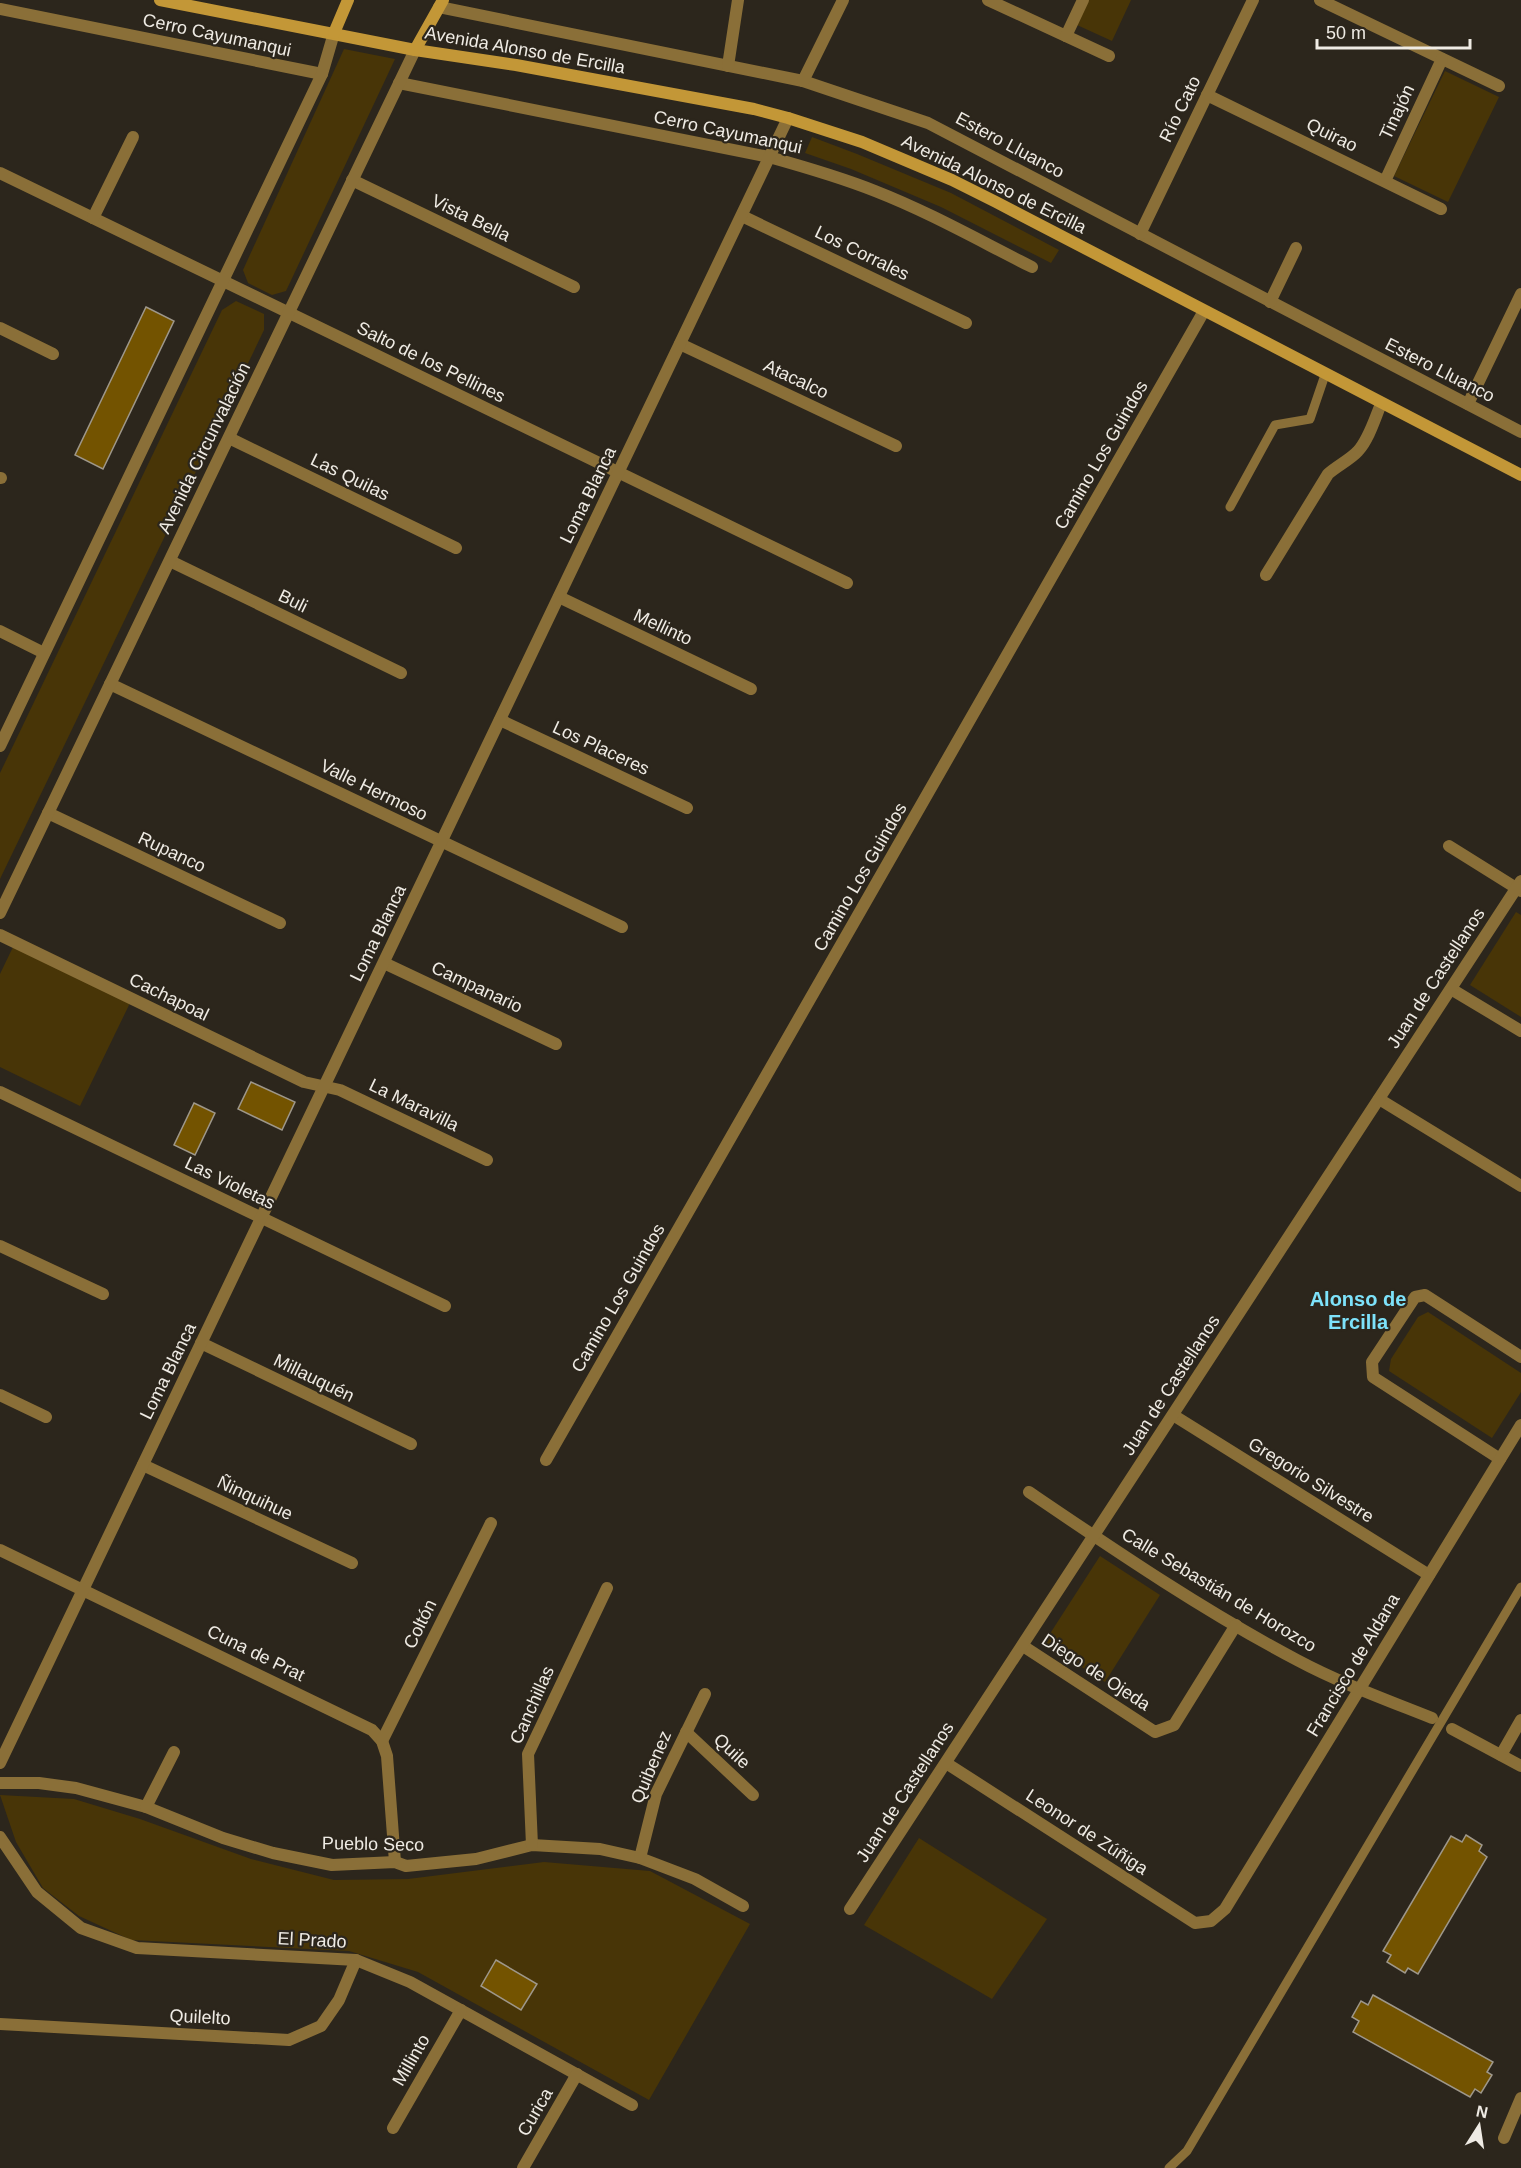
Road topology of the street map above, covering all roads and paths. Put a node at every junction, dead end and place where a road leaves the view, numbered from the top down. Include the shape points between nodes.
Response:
1 (160, 0) edge
2 (738, 0) edge
3 (843, 0) edge
4 (988, 0) edge
5 (1083, 0) edge
6 (1253, 0) edge
7 (1320, 0) edge
8 (441, 3) edge
9 (346, 4) edge
10 (0, 9) edge
11 (334, 33) junction
12 (1066, 36) junction
13 (415, 50) junction
14 (1109, 56) dead end
15 (1442, 59) junction
16 (728, 66) junction
17 (321, 74) junction
18 (804, 81) junction
19 (399, 84) junction
20 (1499, 86) dead end
21 (1207, 95) junction
22 (788, 118) junction
23 (133, 137) dead end
24 (770, 157) junction
25 (0, 173) edge
26 (352, 180) junction
27 (1385, 181) junction
28 (1441, 208) dead end
29 (742, 216) junction
30 (93, 218) junction
31 (1140, 234) junction
32 (1296, 248) dead end
33 (1032, 267) dead end
34 (223, 281) junction
35 (574, 287) dead end
36 (1521, 294) edge
37 (1270, 302) junction
38 (1204, 311) junction
39 (289, 313) junction
40 (966, 323) dead end
41 (0, 328) edge
42 (680, 344) junction
43 (53, 354) dead end
44 (1325, 375) junction
45 (1381, 404) junction
46 (1468, 404) junction
47 (1521, 432) edge
48 (229, 438) junction
49 (896, 446) dead end
50 (619, 472) junction
51 (1521, 475) edge
52 (1230, 507) dead end
53 (456, 548) dead end
54 (170, 561) junction
55 (1266, 575) dead end
56 (846, 583) dead end
57 (559, 597) junction
58 (0, 632) edge
59 (44, 653) junction
60 (401, 674) dead end
61 (110, 684) junction
62 (751, 689) dead end
63 (500, 720) junction
64 (0, 746) edge
65 (687, 808) dead end
66 (48, 813) junction
67 (441, 843) junction
68 (1449, 846) dead end
69 (1519, 887) edge
70 (0, 913) edge
71 (280, 923) dead end
72 (622, 927) dead end
73 (0, 935) edge
74 (384, 963) junction
75 (1451, 989) junction
76 (1521, 1031) edge
77 (556, 1044) dead end
78 (324, 1087) junction
79 (0, 1092) edge
80 (1379, 1099) junction
81 (487, 1160) dead end
82 (1521, 1186) edge
83 (261, 1218) junction
84 (0, 1246) edge
85 (103, 1294) dead end
86 (445, 1306) dead end
87 (201, 1343) junction
88 (1521, 1357) edge
89 (0, 1395) edge
90 (1173, 1414) junction
91 (46, 1417) dead end
92 (1521, 1425) edge
93 (411, 1444) dead end
94 (1500, 1459) junction
95 (546, 1460) dead end
96 (143, 1465) junction
97 (1029, 1492) dead end
98 (491, 1523) dead end
99 (1094, 1536) junction
100 (0, 1550) edge
101 (352, 1563) dead end
102 (1429, 1575) junction
103 (1521, 1587) edge
104 (607, 1588) dead end
105 (83, 1590) junction
106 (1236, 1625) junction
107 (1023, 1646) junction
108 (1359, 1689) junction
109 (705, 1694) dead end
110 (1432, 1718) dead end
111 (1521, 1720) edge
112 (1452, 1729) dead end
113 (686, 1732) junction
114 (382, 1742) junction
115 (174, 1752) dead end
116 (1501, 1755) junction
117 (946, 1763) junction
118 (0, 1764) edge
119 (1521, 1766) edge
120 (0, 1783) edge
121 (753, 1795) dead end
122 (146, 1807) junction
123 (0, 1837) edge
124 (532, 1845) junction
125 (640, 1858) junction
126 (395, 1862) junction
127 (743, 1906) dead end
128 (850, 1909) dead end
129 (1211, 1922) joint
130 (356, 1960) junction
131 (461, 2010) junction
132 (0, 2024) edge
133 (577, 2074) junction
134 (1521, 2098) edge
135 (632, 2104) dead end
136 (393, 2128) dead end
137 (1504, 2138) dead end
138 (523, 2168) edge
139 (1170, 2168) edge

1 - 11 main road, Avenida Alonso de Ercilla
2 - 16 street
3 - 18 street
4 - 12 street
5 - 12 street
6 - 21 street, Río Cato
7 - 15 street
8 - 13 main road, Avenida Circunvalación
8 - 16 street, Estero Lluanco
9 - 11 main road
10 - 17 street, Cerro Cayumanqui
11 - 13 main road, Avenida Alonso de Ercilla
11 - 17 street
12 - 14 street
13 - 19 street, Avenida Circunvalación
13 - 22 main road, Avenida Alonso de Ercilla via 713,100
15 - 20 street
15 - 27 street, Tinajón
16 - 18 street, Estero Lluanco
17 - 34 street
18 - 31 street, Estero Lluanco via 928,123
19 - 24 street, Cerro Cayumanqui
19 - 26 street, Avenida Circunvalación
21 - 27 street, Quirao
21 - 31 street, Río Cato
22 - 24 street, Loma Blanca
22 - 38 main road, Avenida Alonso de Ercilla via 862,142 952,180
23 - 30 street
24 - 29 street, Loma Blanca
24 - 33 street, Cerro Cayumanqui via 876,191
25 - 30 street, Salto de los Pellines
26 - 35 street, Vista Bella
26 - 39 street, Avenida Circunvalación
27 - 28 street, Quirao
29 - 40 street, Los Corrales
29 - 42 street, Loma Blanca
30 - 34 street, Salto de los Pellines
31 - 37 street, Estero Lluanco
32 - 37 street
34 - 39 street, Salto de los Pellines
34 - 59 street
36 - 46 street
37 - 46 street, Estero Lluanco
38 - 44 main road, Avenida Alonso de Ercilla
38 - 95 street, Camino Los Guindos
39 - 48 street, Avenida Circunvalación
39 - 50 street, Salto de los Pellines
41 - 43 street
42 - 49 street, Atacalco
42 - 50 street, Loma Blanca
44 - 45 main road, Avenida Alonso de Ercilla
44 - 52 lane via 1310,419 1275,425
45 - 51 main road, Avenida Alonso de Ercilla
45 - 55 street via 1358,451 1328,474
46 - 47 street, Estero Lluanco
48 - 53 street, Las Quilas
48 - 54 street, Avenida Circunvalación
50 - 56 street, Salto de los Pellines
50 - 57 street, Loma Blanca
54 - 60 street, Buli
54 - 61 street, Avenida Circunvalación
57 - 62 street, Mellinto
57 - 63 street, Loma Blanca
58 - 59 street
59 - 64 street
61 - 66 street, Avenida Circunvalación
61 - 67 street, Valle Hermoso
63 - 65 street, Los Placeres
63 - 67 street, Loma Blanca
66 - 70 street, Avenida Circunvalación
66 - 71 street, Rupanco
67 - 72 street, Valle Hermoso
67 - 74 street, Loma Blanca
68 - 69 street
69 - 75 street, Juan de Castellanos
73 - 78 street, Cachapoal via 304,1082
74 - 77 street, Campanario
74 - 78 street, Loma Blanca
75 - 76 street
75 - 80 street, Juan de Castellanos
78 - 81 street, La Maravilla via 340,1090
78 - 83 street, Loma Blanca
79 - 83 street, Las Violetas
80 - 82 street
80 - 90 street, Juan de Castellanos
83 - 86 street, Las Violetas
83 - 87 street, Loma Blanca
84 - 85 street
87 - 93 street, Millauquén
87 - 96 street, Loma Blanca
88 - 94 street via 1425,1295 1415,1298 1372,1362 1373,1377
89 - 91 street
90 - 99 street, Juan de Castellanos
90 - 102 street, Gregorio Silvestre
92 - 94 street, Francisco de Aldana
94 - 102 street, Francisco de Aldana
96 - 101 street, Ñinquihue
96 - 105 street, Loma Blanca
97 - 99 street, Calle Sebastián de Horozco
98 - 114 street, Coltón
99 - 106 street, Calle Sebastián de Horozco
99 - 107 street, Juan de Castellanos
100 - 105 street, Cuna de Prat
102 - 108 street, Francisco de Aldana
103 - 139 lane via 1188,2151
104 - 124 street, Canchillas via 528,1754
105 - 114 street, Cuna de Prat via 366,1726
105 - 118 street, Loma Blanca
106 - 107 street, Diego de Ojeda via 1174,1725 1155,1732
106 - 108 street, Calle Sebastián de Horozco via 1298,1661
107 - 117 street, Juan de Castellanos
108 - 110 street, Calle Sebastián de Horozco
108 - 129 street, Francisco de Aldana via 1225,1909
109 - 113 street, Quibenez
111 - 116 street
112 - 116 street
113 - 121 street, Quile
113 - 125 street, Quibenez via 656,1794
114 - 126 street via 387,1756
115 - 122 street
116 - 119 street
117 - 128 street, Juan de Castellanos
117 - 129 street, Leonor de Zúñiga via 1195,1923
120 - 122 street, Pueblo Seco via 76,1788
122 - 126 street, Pueblo Seco via 273,1853 332,1865
123 - 130 street, El Prado via 37,1892 81,1928 137,1947
124 - 125 street, Pueblo Seco via 600,1849
124 - 126 street, Pueblo Seco via 476,1858 406,1866
125 - 127 street, Pueblo Seco via 695,1879
130 - 131 street, El Prado via 410,1982
130 - 132 street, Quilelto via 339,2000 321,2026 289,2040
131 - 133 street, El Prado
131 - 136 street, Millinto
133 - 135 street, El Prado
133 - 138 street, Curica
134 - 137 street

